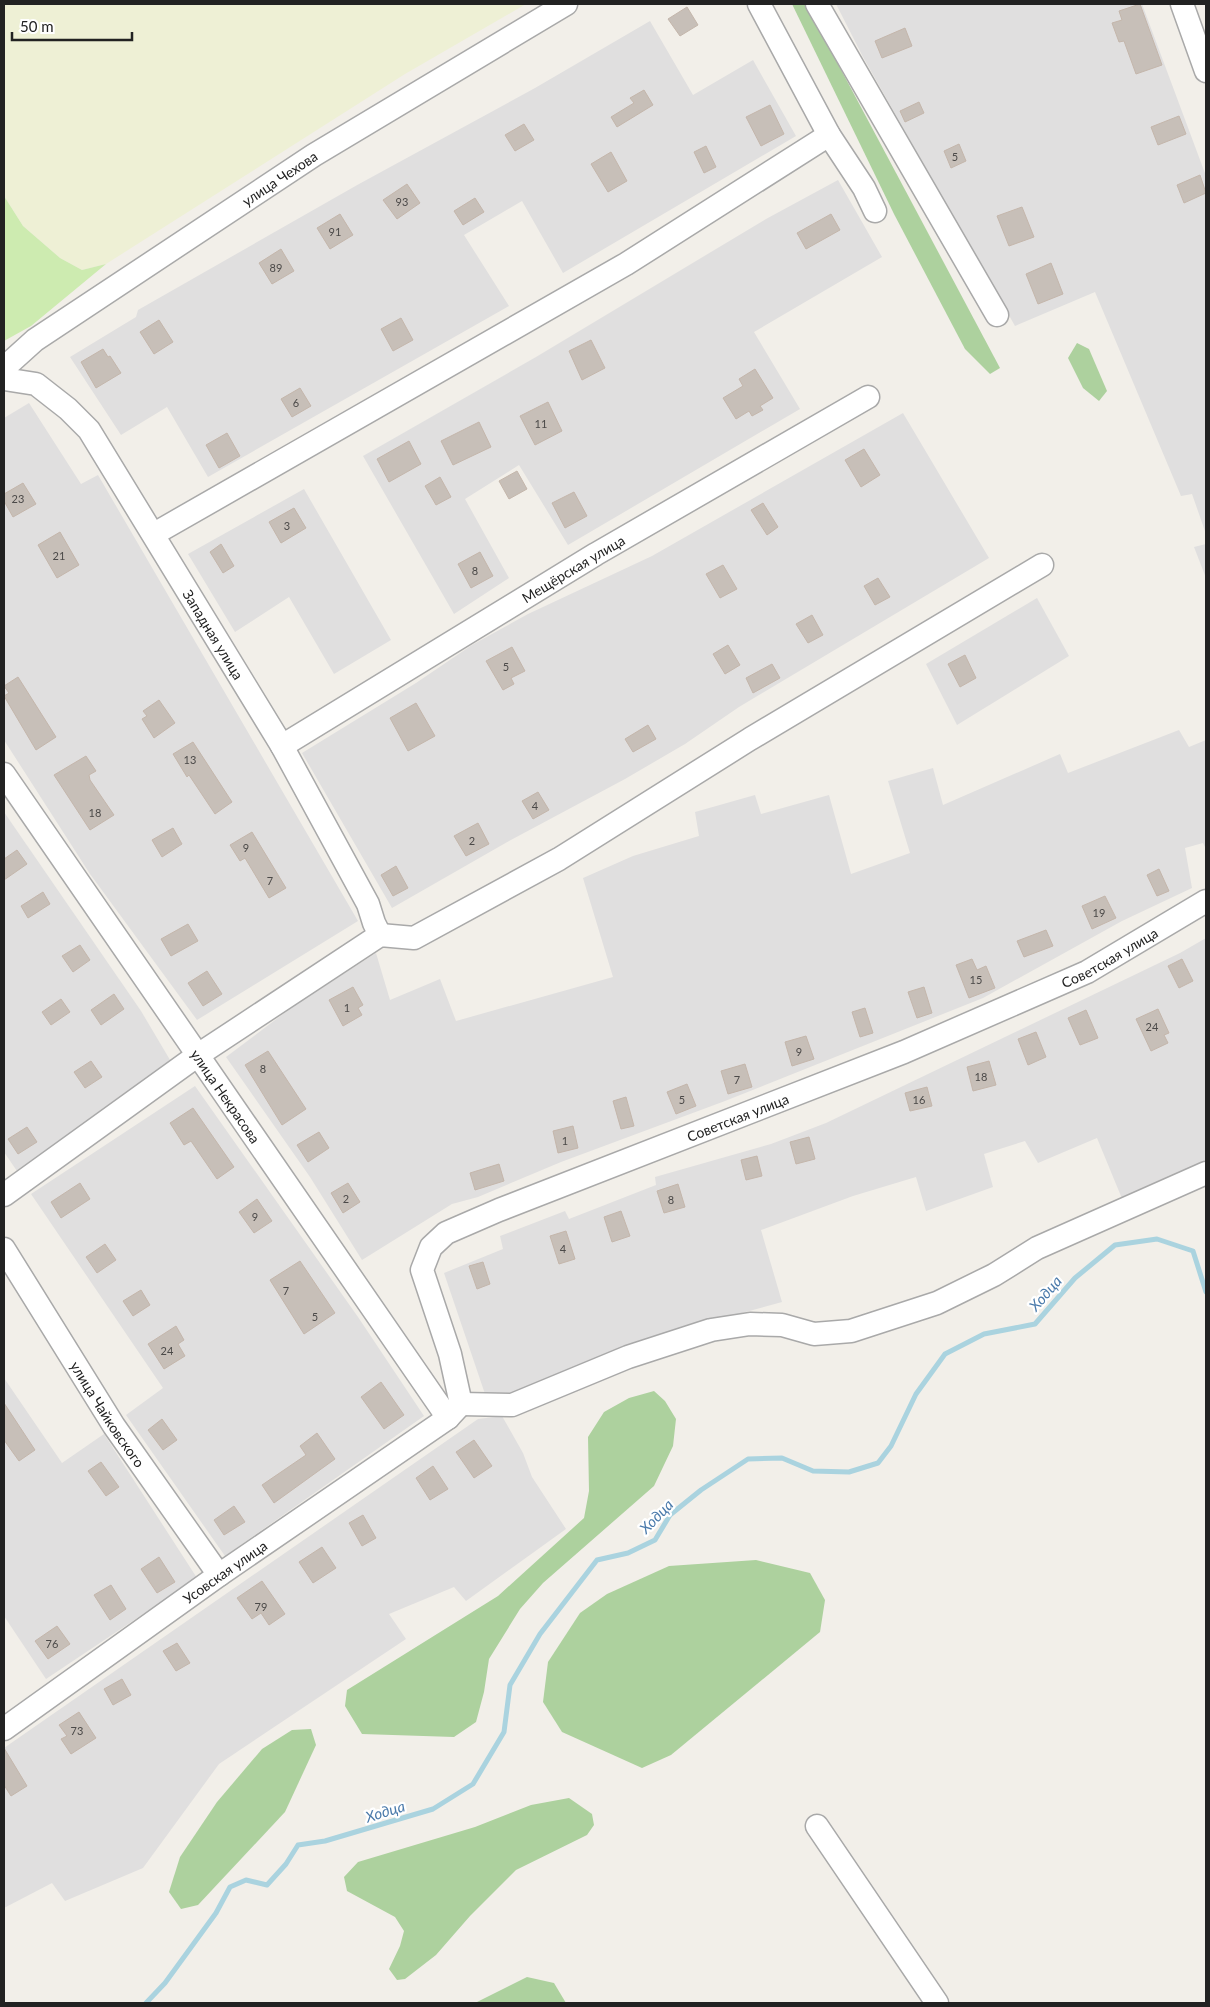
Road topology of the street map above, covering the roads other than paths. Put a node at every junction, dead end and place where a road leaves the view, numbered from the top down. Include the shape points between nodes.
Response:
1 (566, 4) edge
2 (759, 4) edge
3 (817, 4) edge
4 (1182, 4) edge
5 (1206, 71) edge
6 (829, 135) junction
7 (875, 211) dead end
8 (997, 315) dead end
9 (4, 368) edge
10 (4, 379) edge
11 (868, 397) dead end
12 (154, 534) junction
13 (1042, 565) dead end
14 (282, 746) junction
15 (4, 774) edge
16 (1206, 901) edge
17 (380, 934) junction
18 (198, 1055) junction
19 (1206, 1173) edge
20 (4, 1195) edge
21 (4, 1249) edge
22 (454, 1411) junction
23 (219, 1575) junction
24 (4, 1729) edge
25 (817, 1826) dead end
26 (937, 2003) edge

1 - 9 street, улица Чехова via 314,155 34,340
2 - 6 street
3 - 8 street
4 - 5 street
6 - 7 street
6 - 12 street via 626,264
10 - 12 street, Западная улица via 36,384 89,430
11 - 14 street, Мещёрская улица via 596,554
12 - 14 street, Западная улица
13 - 17 street via 750,738 560,858 414,938
14 - 17 street, Западная улица via 368,904
15 - 18 street, улица Некрасова
16 - 22 street, Советская улица via 1087,972 895,1056 446,1234 431,1247 422,1270 450,1354
17 - 18 street
18 - 20 street
18 - 22 street, улица Некрасова
19 - 22 street via 1037,1248 994,1275 937,1303 851,1331 814,1334 782,1325 750,1324 711,1330 628,1358 512,1405
21 - 23 street, улица Чайковского via 114,1426
22 - 23 street, Усовская улица
23 - 24 street, Усовская улица
25 - 26 street

